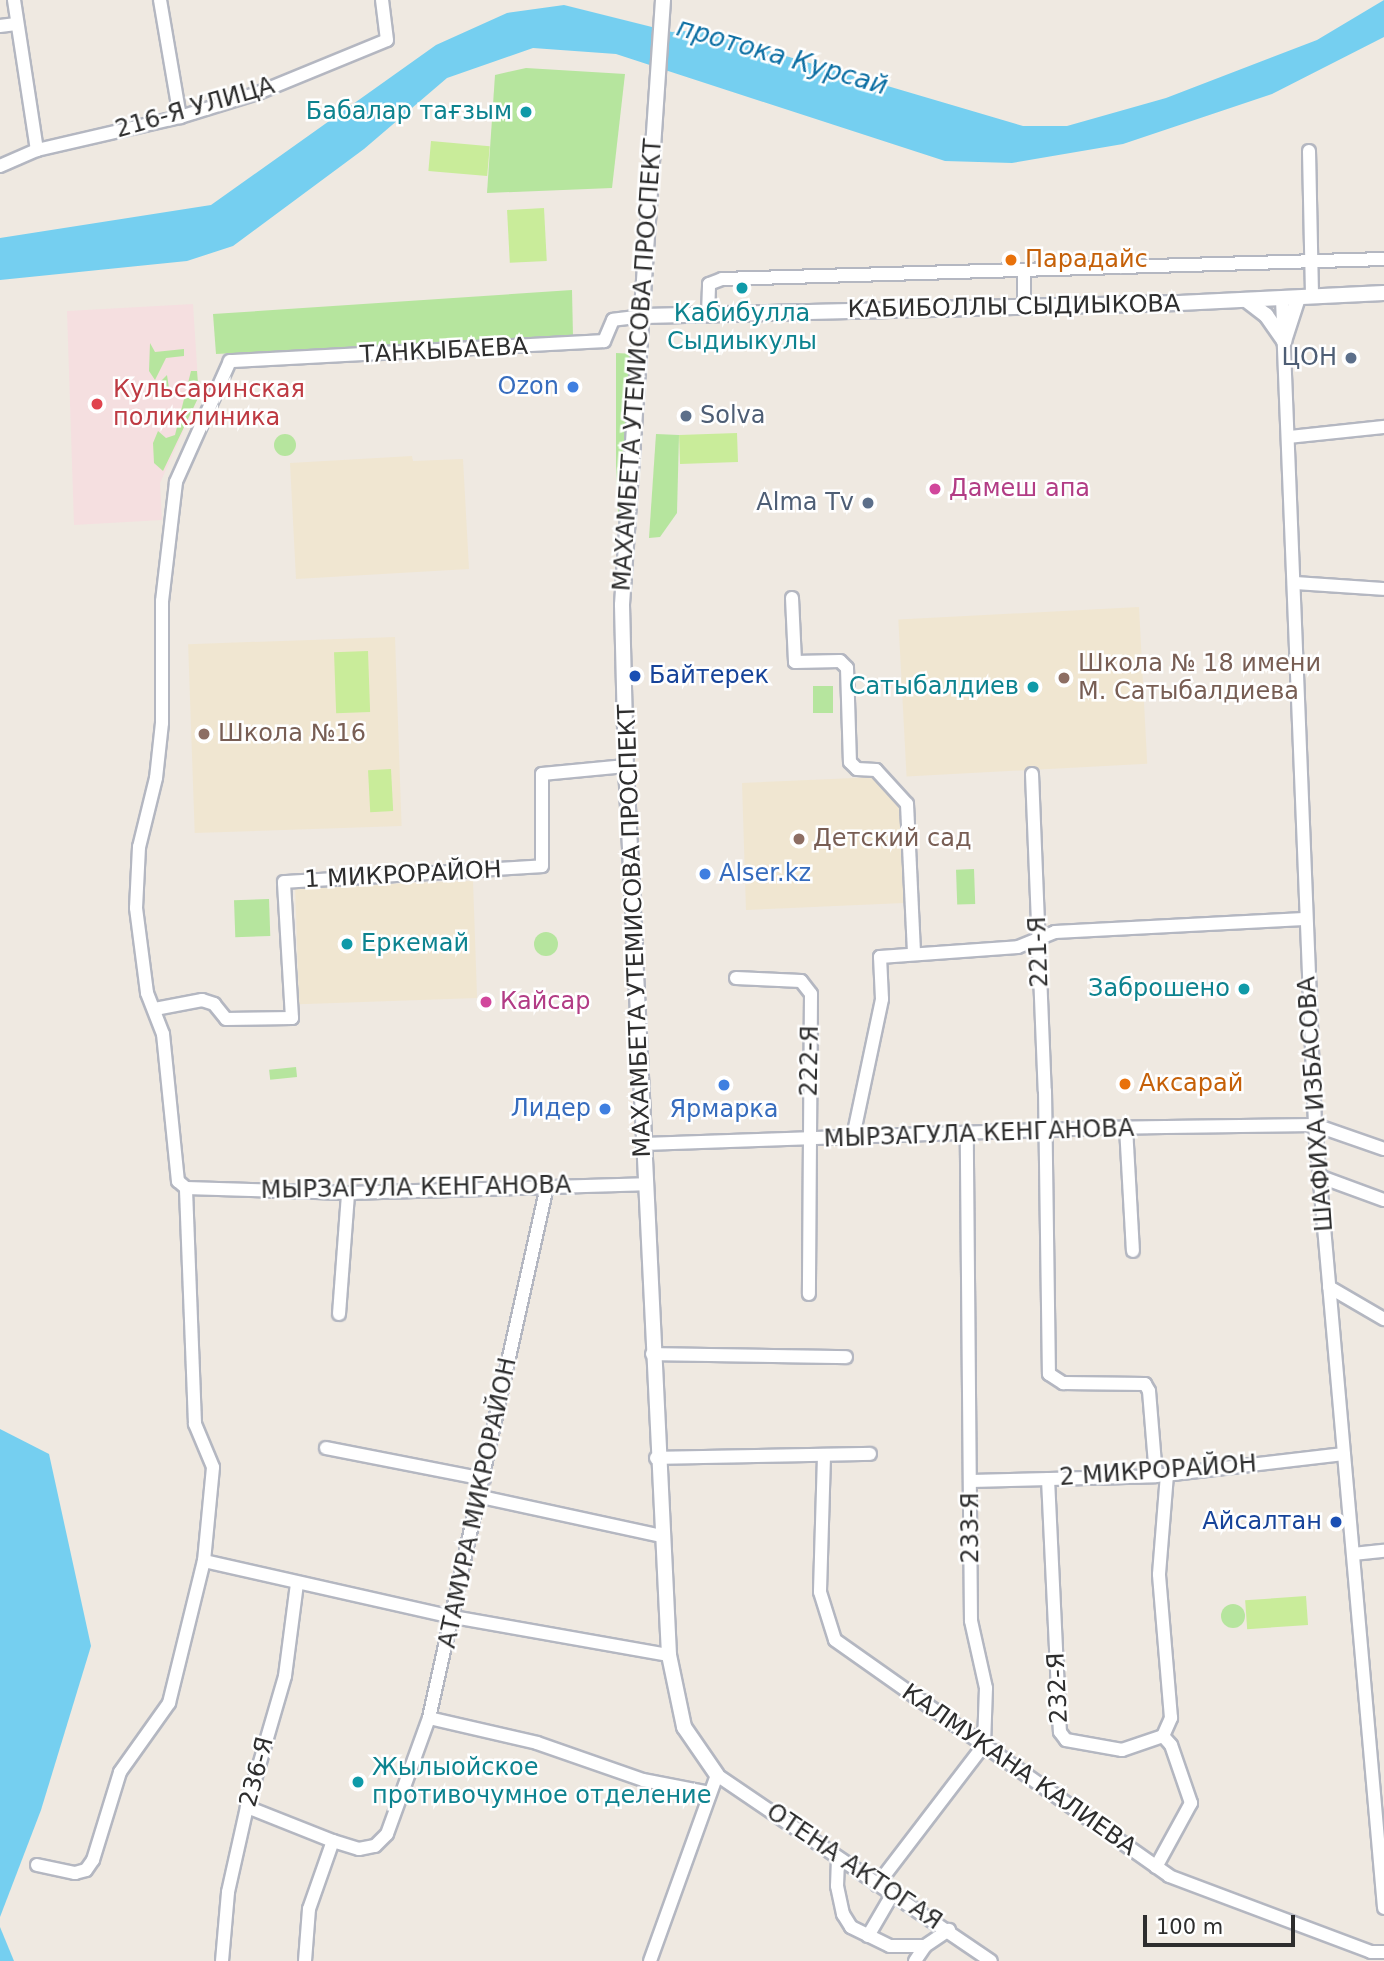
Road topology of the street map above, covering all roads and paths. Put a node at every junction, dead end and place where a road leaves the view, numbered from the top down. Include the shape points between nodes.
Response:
1 (14, 0) edge
2 (160, 0) edge
3 (382, 0) edge
4 (663, 0) edge
5 (16, 24) junction
6 (0, 26) edge
7 (180, 117) junction
8 (37, 150) junction
9 (1309, 151) dead end
10 (0, 166) edge
11 (1384, 259) edge
12 (1312, 262) junction
13 (1024, 272) junction
14 (1384, 293) edge
15 (1305, 297) junction
16 (1282, 299) junction
17 (1246, 300) junction
18 (1024, 307) junction
19 (708, 315) junction
20 (643, 316) junction
21 (1284, 341) junction
22 (1384, 427) edge
23 (1289, 436) junction
24 (1294, 583) junction
25 (1384, 589) edge
26 (792, 598) dead end
27 (626, 766) junction
28 (1032, 774) dead end
29 (1304, 919) junction
30 (1039, 936) junction
31 (914, 953) junction
32 (736, 978) dead end
33 (155, 1009) junction
34 (1315, 1125) junction
35 (1126, 1127) junction
36 (1046, 1130) junction
37 (967, 1133) junction
38 (853, 1137) junction
39 (809, 1140) junction
40 (644, 1144) junction
41 (1384, 1149) edge
42 (1321, 1177) junction
43 (645, 1184) junction
44 (547, 1186) junction
45 (186, 1188) junction
46 (348, 1193) junction
47 (1384, 1200) edge
48 (1133, 1251) dead end
49 (1329, 1287) junction
50 (809, 1294) dead end
51 (339, 1314) dead end
52 (1384, 1319) edge
53 (652, 1354) junction
54 (846, 1357) dead end
55 (326, 1448) dead end
56 (870, 1454) dead end
57 (1344, 1454) junction
58 (824, 1456) junction
59 (656, 1458) junction
60 (1161, 1475) junction
61 (484, 1479) junction
62 (1048, 1479) junction
63 (971, 1481) junction
64 (481, 1497) junction
65 (661, 1536) junction
66 (1384, 1551) edge
67 (1353, 1554) junction
68 (204, 1561) junction
69 (297, 1584) junction
70 (453, 1617) junction
71 (669, 1655) junction
72 (429, 1718) junction
73 (1163, 1736) junction
74 (984, 1745) junction
75 (717, 1775) junction
76 (710, 1793) junction
77 (247, 1807) junction
78 (333, 1841) junction
79 (838, 1858) junction
80 (37, 1865) dead end
81 (1156, 1867) junction
82 (877, 1885) junction
83 (892, 1895) junction
84 (1384, 1908) edge
85 (949, 1930) junction
86 (868, 1936) junction
87 (925, 1946) junction
88 (1384, 1952) edge
89 (222, 1961) edge
90 (305, 1961) edge
91 (650, 1961) edge
92 (915, 1961) edge
93 (991, 1961) edge

1 - 5 street
2 - 7 street
3 - 7 street, 216-Я УЛИЦА via 387,40 258,93
4 - 20 street, МАХАМБЕТА УТЕМИСОВА ПРОСПЕКТ
5 - 6 street
5 - 8 street
7 - 8 street, 216-Я УЛИЦА
8 - 10 street, 216-Я УЛИЦА
9 - 12 street
11 - 12 street
12 - 13 street
12 - 15 street
13 - 18 street
13 - 19 street via 722,279 709,284
14 - 15 street, КАБИБОЛЛЫ СЫДИЫКОВА
15 - 16 street, КАБИБОЛЛЫ СЫДИЫКОВА
15 - 21 street
16 - 17 street, КАБИБОЛЛЫ СЫДИЫКОВА
16 - 21 street, ШАФИХА ИЗБАСОВА
17 - 18 street, КАБИБОЛЛЫ СЫДИЫКОВА
17 - 21 street via 1266,315
18 - 19 street, КАБИБОЛЛЫ СЫДИЫКОВА
19 - 20 street, КАБИБОЛЛЫ СЫДИЫКОВА
20 - 27 street, МАХАМБЕТА УТЕМИСОВА ПРОСПЕКТ via 622,605
20 - 33 street, ТАНКЫБАЕВА via 613,320 604,341 230,361 176,482 162,601 162,723 156,778 138,859 140,953
21 - 23 street, ШАФИХА ИЗБАСОВА
22 - 23 street
23 - 24 street, ШАФИХА ИЗБАСОВА
24 - 25 street
24 - 29 street, ШАФИХА ИЗБАСОВА
26 - 31 street via 795,662 840,661 848,668 850,762 857,769 876,770 907,804
27 - 33 street, 1 МИКРОРАЙОН via 542,774 542,866 284,882 292,1018 226,1019 214,1004 202,1000
27 - 40 street, МАХАМБЕТА УТЕМИСОВА ПРОСПЕКТ
28 - 30 street, 221-Я
29 - 30 street
29 - 34 street, ШАФИХА ИЗБАСОВА
30 - 31 street via 1018,947
30 - 36 street, 221-Я
31 - 38 street via 880,957 882,999
32 - 39 street, 222-Я via 808,985
33 - 45 street via 163,1034 178,1181
34 - 35 street, МЫРЗАГУЛА КЕНГАНОВА
34 - 41 street, МЫРЗАГУЛА КЕНГАНОВА
34 - 42 street, ШАФИХА ИЗБАСОВА
35 - 36 street, МЫРЗАГУЛА КЕНГАНОВА
35 - 48 street
36 - 37 street, МЫРЗАГУЛА КЕНГАНОВА
36 - 60 street via 1049,1374 1063,1383 1144,1384 1149,1391
37 - 38 street, МЫРЗАГУЛА КЕНГАНОВА
37 - 63 street, 233-Я
38 - 39 street, МЫРЗАГУЛА КЕНГАНОВА
39 - 40 street, МЫРЗАГУЛА КЕНГАНОВА
39 - 50 street, 222-Я
40 - 43 street, МАХАМБЕТА УТЕМИСОВА ПРОСПЕКТ
42 - 47 street
42 - 49 street, ШАФИХА ИЗБАСОВА
43 - 44 street, МЫРЗАГУЛА КЕНГАНОВА
43 - 53 street, МАХАМБЕТА УТЕМИСОВА ПРОСПЕКТ
44 - 46 street, МЫРЗАГУЛА КЕНГАНОВА
44 - 61 street, АТАМУРА МИКРОРАЙОН
45 - 46 street, МЫРЗАГУЛА КЕНГАНОВА
45 - 68 street via 195,1424 213,1467
46 - 51 street
49 - 52 street
49 - 57 street, ШАФИХА ИЗБАСОВА
53 - 54 street
53 - 59 street, МАХАМБЕТА УТЕМИСОВА ПРОСПЕКТ
55 - 61 street
56 - 58 street
57 - 60 street, 2 МИКРОРАЙОН
57 - 67 street, ШАФИХА ИЗБАСОВА
58 - 59 street
58 - 74 street, КАЛМУКАНА КАЛИЕВА via 820,1592 831,1632 843,1647
59 - 65 street, МАХАМБЕТА УТЕМИСОВА ПРОСПЕКТ
60 - 62 street, 2 МИКРОРАЙОН
60 - 73 street via 1159,1574 1171,1718
61 - 64 street, АТАМУРА МИКРОРАЙОН
62 - 63 street, 2 МИКРОРАЙОН
62 - 73 street, 232-Я via 1062,1737 1122,1750
63 - 74 street, 233-Я via 971,1621 986,1688
64 - 65 street
64 - 70 street, АТАМУРА МИКРОРАЙОН
65 - 71 street, МАХАМБЕТА УТЕМИСОВА ПРОСПЕКТ
66 - 67 street
67 - 84 street, ШАФИХА ИЗБАСОВА
68 - 69 street
68 - 80 street via 169,1703 120,1772 93,1860 86,1870 75,1873
69 - 70 street
69 - 77 street, 236-Я via 285,1676
70 - 71 street
70 - 72 street, АТАМУРА МИКРОРАЙОН
71 - 75 street, МАХАМБЕТА УТЕМИСОВА ПРОСПЕКТ via 684,1727
72 - 76 street via 537,1743 643,1780
72 - 78 street, АТАМУРА МИКРОРАЙОН via 394,1817 374,1846 359,1849
73 - 81 street via 1171,1745 1191,1803
74 - 81 street, КАЛМУКАНА КАЛИЕВА
74 - 82 street
75 - 76 street
75 - 79 street, ОТЕНА АКТОГАЯ
76 - 91 street
77 - 78 street
77 - 89 street, 236-Я via 228,1892
78 - 90 street via 309,1909
79 - 82 street, ОТЕНА АКТОГАЯ
79 - 86 street via 843,1914 851,1927
81 - 88 street, КАЛМУКАНА КАЛИЕВА via 1185,1884 1371,1952
82 - 83 street, ОТЕНА АКТОГАЯ
83 - 85 street, ОТЕНА АКТОГАЯ
83 - 86 street
85 - 87 street
85 - 93 street, ОТЕНА АКТОГАЯ
86 - 87 street via 905,1949
87 - 92 street

